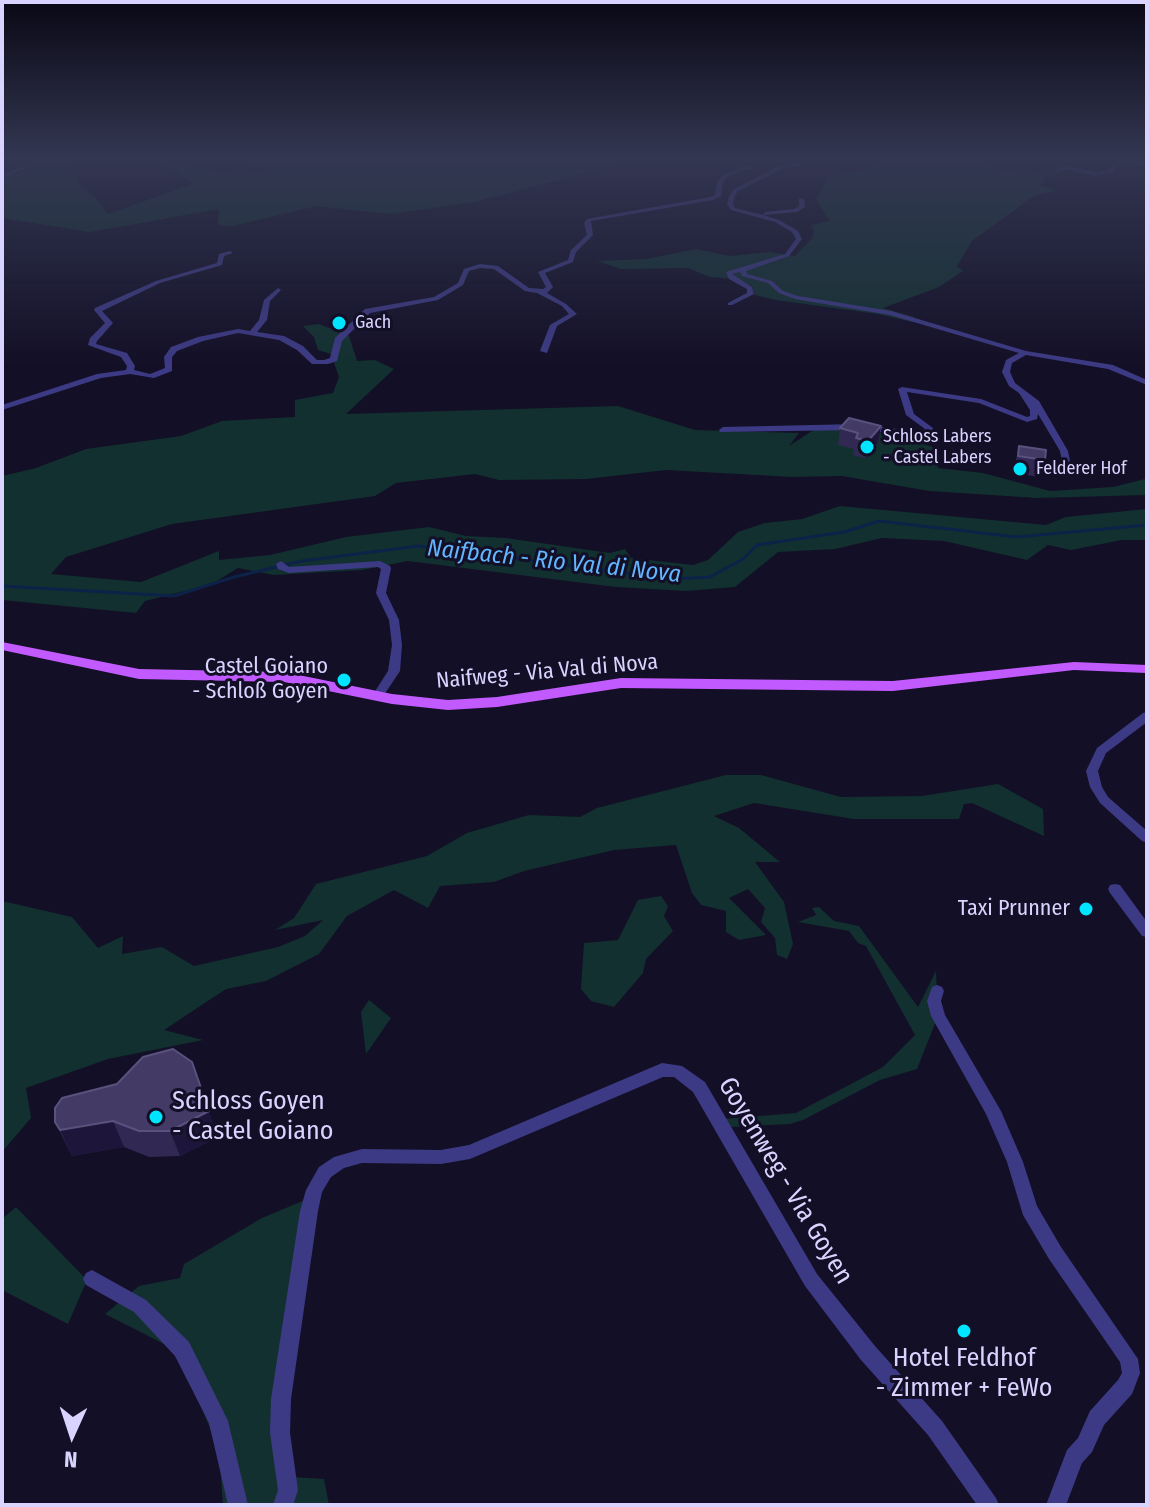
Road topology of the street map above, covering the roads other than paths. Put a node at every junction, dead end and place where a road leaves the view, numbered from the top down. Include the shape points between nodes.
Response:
1 (590, 228) edge
2 (790, 228) edge
3 (230, 253) dead end
4 (742, 270) junction
5 (278, 290) dead end
6 (539, 291) junction
7 (730, 304) dead end
8 (253, 332) junction
9 (544, 351) dead end
10 (1025, 353) junction
11 (130, 372) junction
12 (1147, 383) edge
13 (1020, 389) junction
14 (2, 408) edge
15 (723, 430) dead end
16 (1062, 467) dead end
17 (282, 566) dead end
18 (2, 646) edge
19 (1145, 670) edge
20 (378, 696) junction
21 (1147, 717) edge
22 (1147, 838) edge
23 (1115, 889) dead end
24 (1147, 932) edge
25 (937, 991) dead end
26 (92, 1279) dead end
27 (238, 1505) edge
28 (283, 1505) edge
29 (989, 1505) edge
30 (1056, 1505) edge

1 - 6 street via 571,261 541,272 550,287
2 - 4 street via 799,242 782,258
3 - 11 street via 221,255 220,264 158,282 96,312 109,323 92,345 124,355
4 - 7 street via 728,273 751,294
4 - 10 street via 797,298 891,313
5 - 8 street via 267,300 263,320
6 - 8 street via 527,290 498,268 471,267 461,284 441,297 378,308 359,317 338,340 334,359 325,362 315,362 286,340
6 - 9 street via 573,314 554,325
8 - 11 street via 187,343 170,353 169,369 157,375
10 - 12 street via 1100,365
10 - 13 street via 1006,366 1009,379
11 - 14 street via 100,376
13 - 15 street via 1034,410 1034,417 1027,420 981,401 902,389 910,415 929,428 922,435 858,427
13 - 16 street via 1031,396 1064,451
17 - 20 street via 386,568 381,593 394,620 397,645 394,671
18 - 20 main road, Naifweg - Via Val di Nova via 139,674 258,674
19 - 20 main road, Naifweg - Via Val di Nova via 1074,666 893,686 621,683 474,704
21 - 22 street via 1101,751 1093,765 1093,781 1110,807
23 - 24 street
25 - 30 street via 938,1016 993,1111 1029,1209 1129,1359 1125,1387 1097,1418 1074,1457
26 - 27 street via 140,1306 182,1349 218,1421
28 - 29 street, Goyenweg - Via Goyen via 288,1490 281,1399 309,1211 325,1172 362,1156 470,1152 662,1070 677,1071 699,1087 811,1280 935,1428

